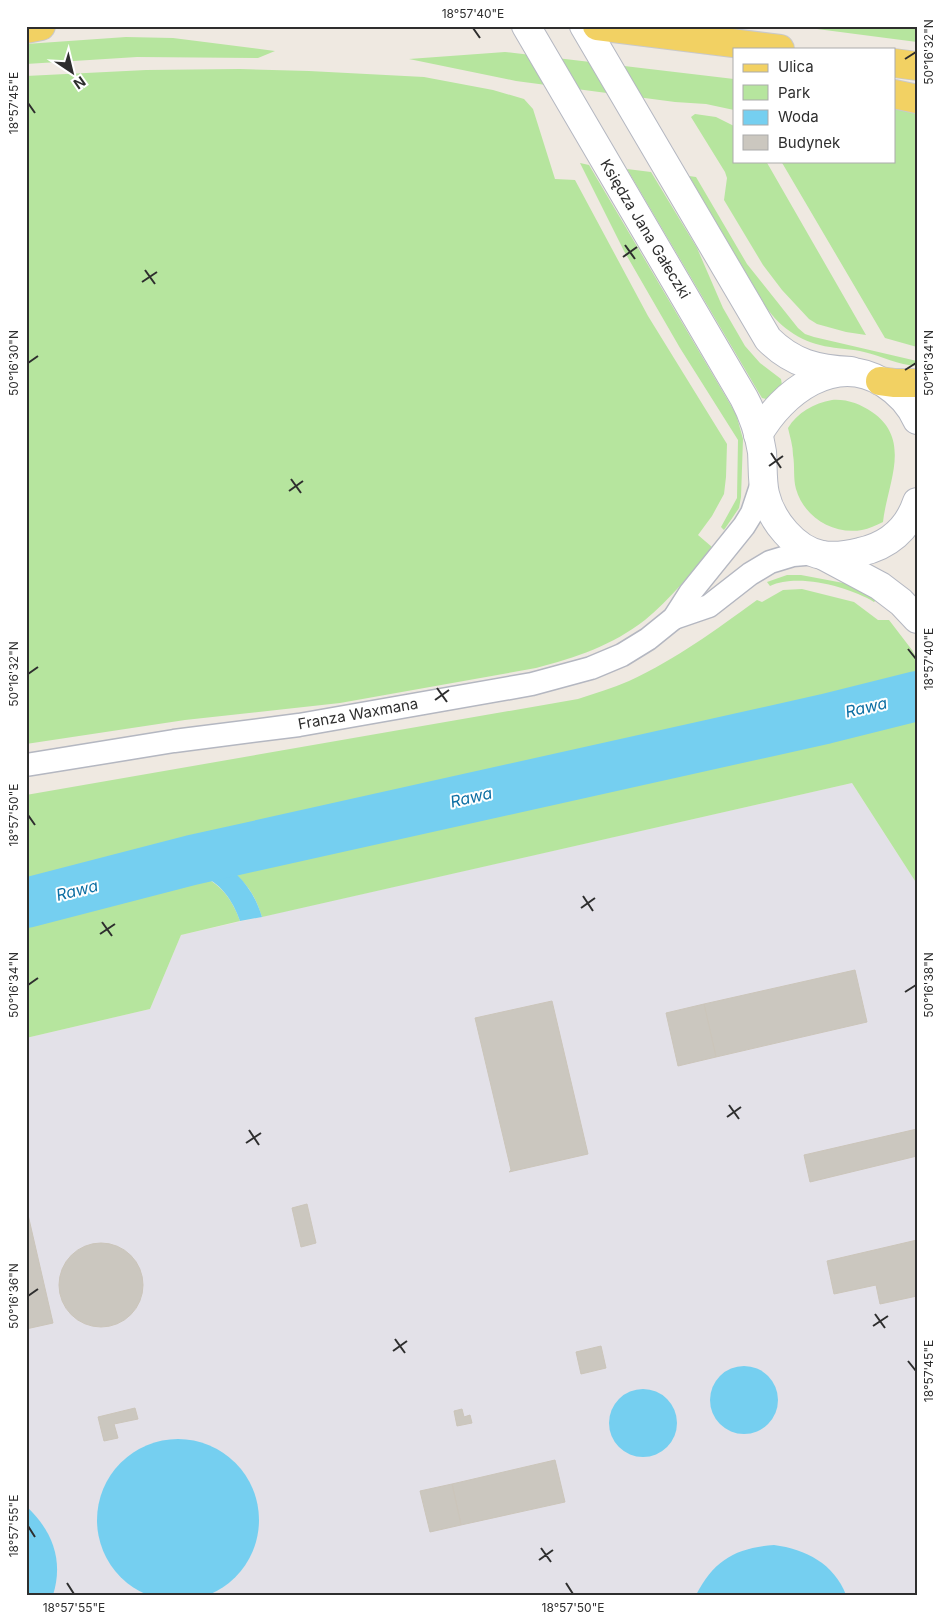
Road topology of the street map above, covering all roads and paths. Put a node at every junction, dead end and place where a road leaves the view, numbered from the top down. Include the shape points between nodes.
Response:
1 (40, 26) edge
2 (526, 26) edge
3 (584, 26) edge
4 (597, 26) edge
5 (26, 29) edge
6 (772, 48) edge
7 (896, 64) edge
8 (917, 66) edge
9 (896, 94) edge
10 (917, 99) edge
11 (851, 371) junction
12 (880, 381) junction
13 (917, 383) edge
14 (917, 420) edge
15 (758, 435) junction
16 (763, 480) junction
17 (917, 503) edge
18 (917, 541) edge
19 (819, 554) junction
20 (674, 618) junction
21 (917, 619) edge
22 (26, 765) edge

1 - 5 main road
2 - 15 street, Księdza Jana Gałeczki via 741,393
3 - 11 street via 768,339 789,357 802,363
4 - 6 main road
7 - 8 main road
9 - 10 main road
11 - 12 street
11 - 15 street via 822,377 796,391 774,410
12 - 13 main road
12 - 14 street via 900,396
15 - 16 street, Księdza Jana Gałeczki
16 - 19 street, Księdza Jana Gałeczki via 765,494 776,519 793,540
16 - 20 street, Franza Waxmana via 744,526
17 - 18 street
17 - 19 street via 894,538 852,554
19 - 20 street, Franza Waxmana via 792,555 770,562 709,606
19 - 21 street via 880,586
20 - 22 street, Franza Waxmana via 622,655 546,681 299,724

